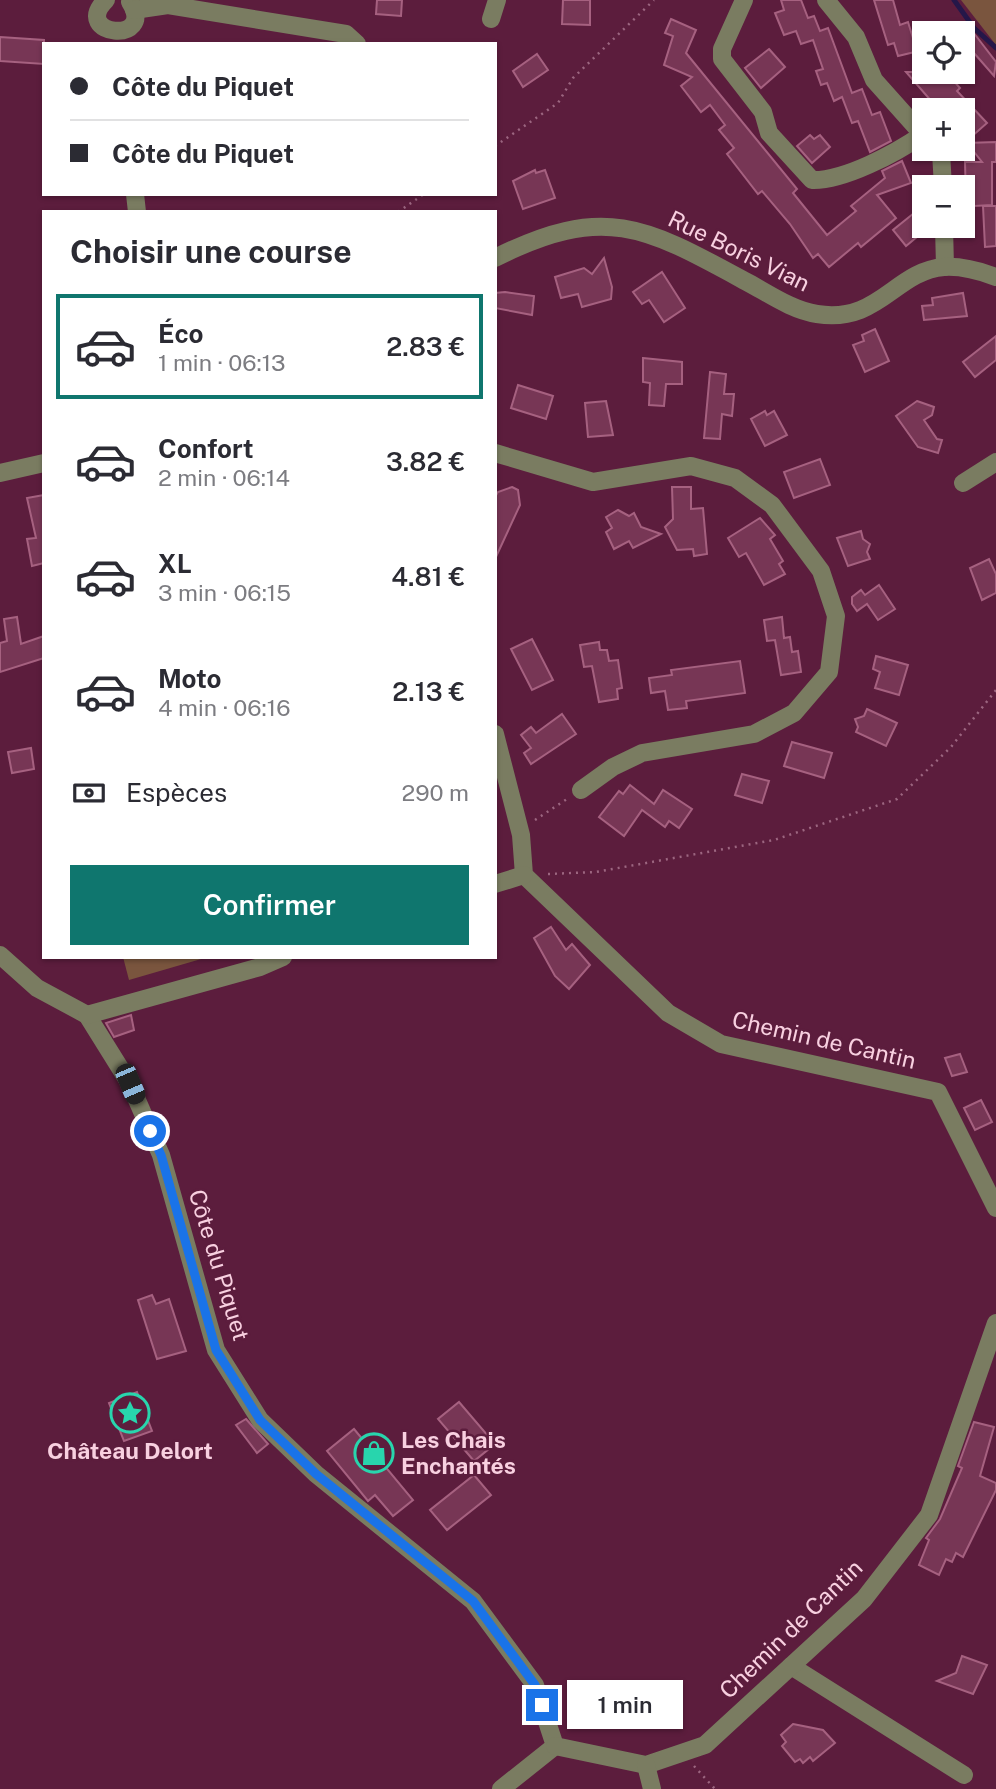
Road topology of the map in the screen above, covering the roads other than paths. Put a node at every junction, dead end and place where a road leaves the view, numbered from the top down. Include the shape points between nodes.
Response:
1 (497, 0) edge
2 (744, 0) edge
3 (826, 0) edge
4 (98, 2) edge
5 (130, 5) edge
6 (491, 19) dead end
7 (115, 38) edge
8 (355, 42) edge
9 (912, 123) edge
10 (912, 142) edge
11 (944, 238) edge
12 (497, 257) edge
13 (945, 267) junction
14 (996, 277) edge
15 (497, 454) edge
16 (996, 461) edge
17 (42, 463) edge
18 (0, 473) edge
19 (963, 484) dead end
20 (497, 741) edge
21 (581, 790) road end
22 (524, 874) junction
23 (497, 883) edge
24 (0, 955) edge
25 (278, 959) edge
26 (88, 1015) junction
27 (996, 1208) edge
28 (996, 1323) edge
29 (790, 1666) junction
30 (555, 1746) junction
31 (646, 1765) junction
32 (964, 1775) dead end
33 (501, 1789) edge
34 (652, 1789) edge

1 - 6 street
2 - 10 street via 722,59 763,112 769,133 803,173 812,180 832,177
3 - 9 street via 856,37 874,80
4 - 7 street via 100,23
5 - 7 street via 130,26
5 - 8 street via 168,5 346,34
11 - 13 street
12 - 13 street, Rue Boris Vian via 561,232 601,227 638,230 664,238 790,305 824,315 873,306 918,276
13 - 14 street
15 - 21 street via 593,482 691,466 735,478 772,505 821,571 836,616 829,672 794,713 754,734 628,758
16 - 19 street
17 - 18 street
20 - 22 street via 520,830
22 - 23 street
22 - 27 street, Chemin de Cantin via 668,1013 721,1045 938,1092
24 - 26 street via 37,988
25 - 26 street
26 - 30 street, Côte du Piquet via 130,1084 161,1155 216,1350 260,1420 316,1474 473,1601 535,1685
28 - 29 street, Chemin de Cantin via 929,1515 864,1599
29 - 31 street, Chemin de Cantin via 705,1745
29 - 32 street
30 - 31 street
30 - 33 street
31 - 34 street

